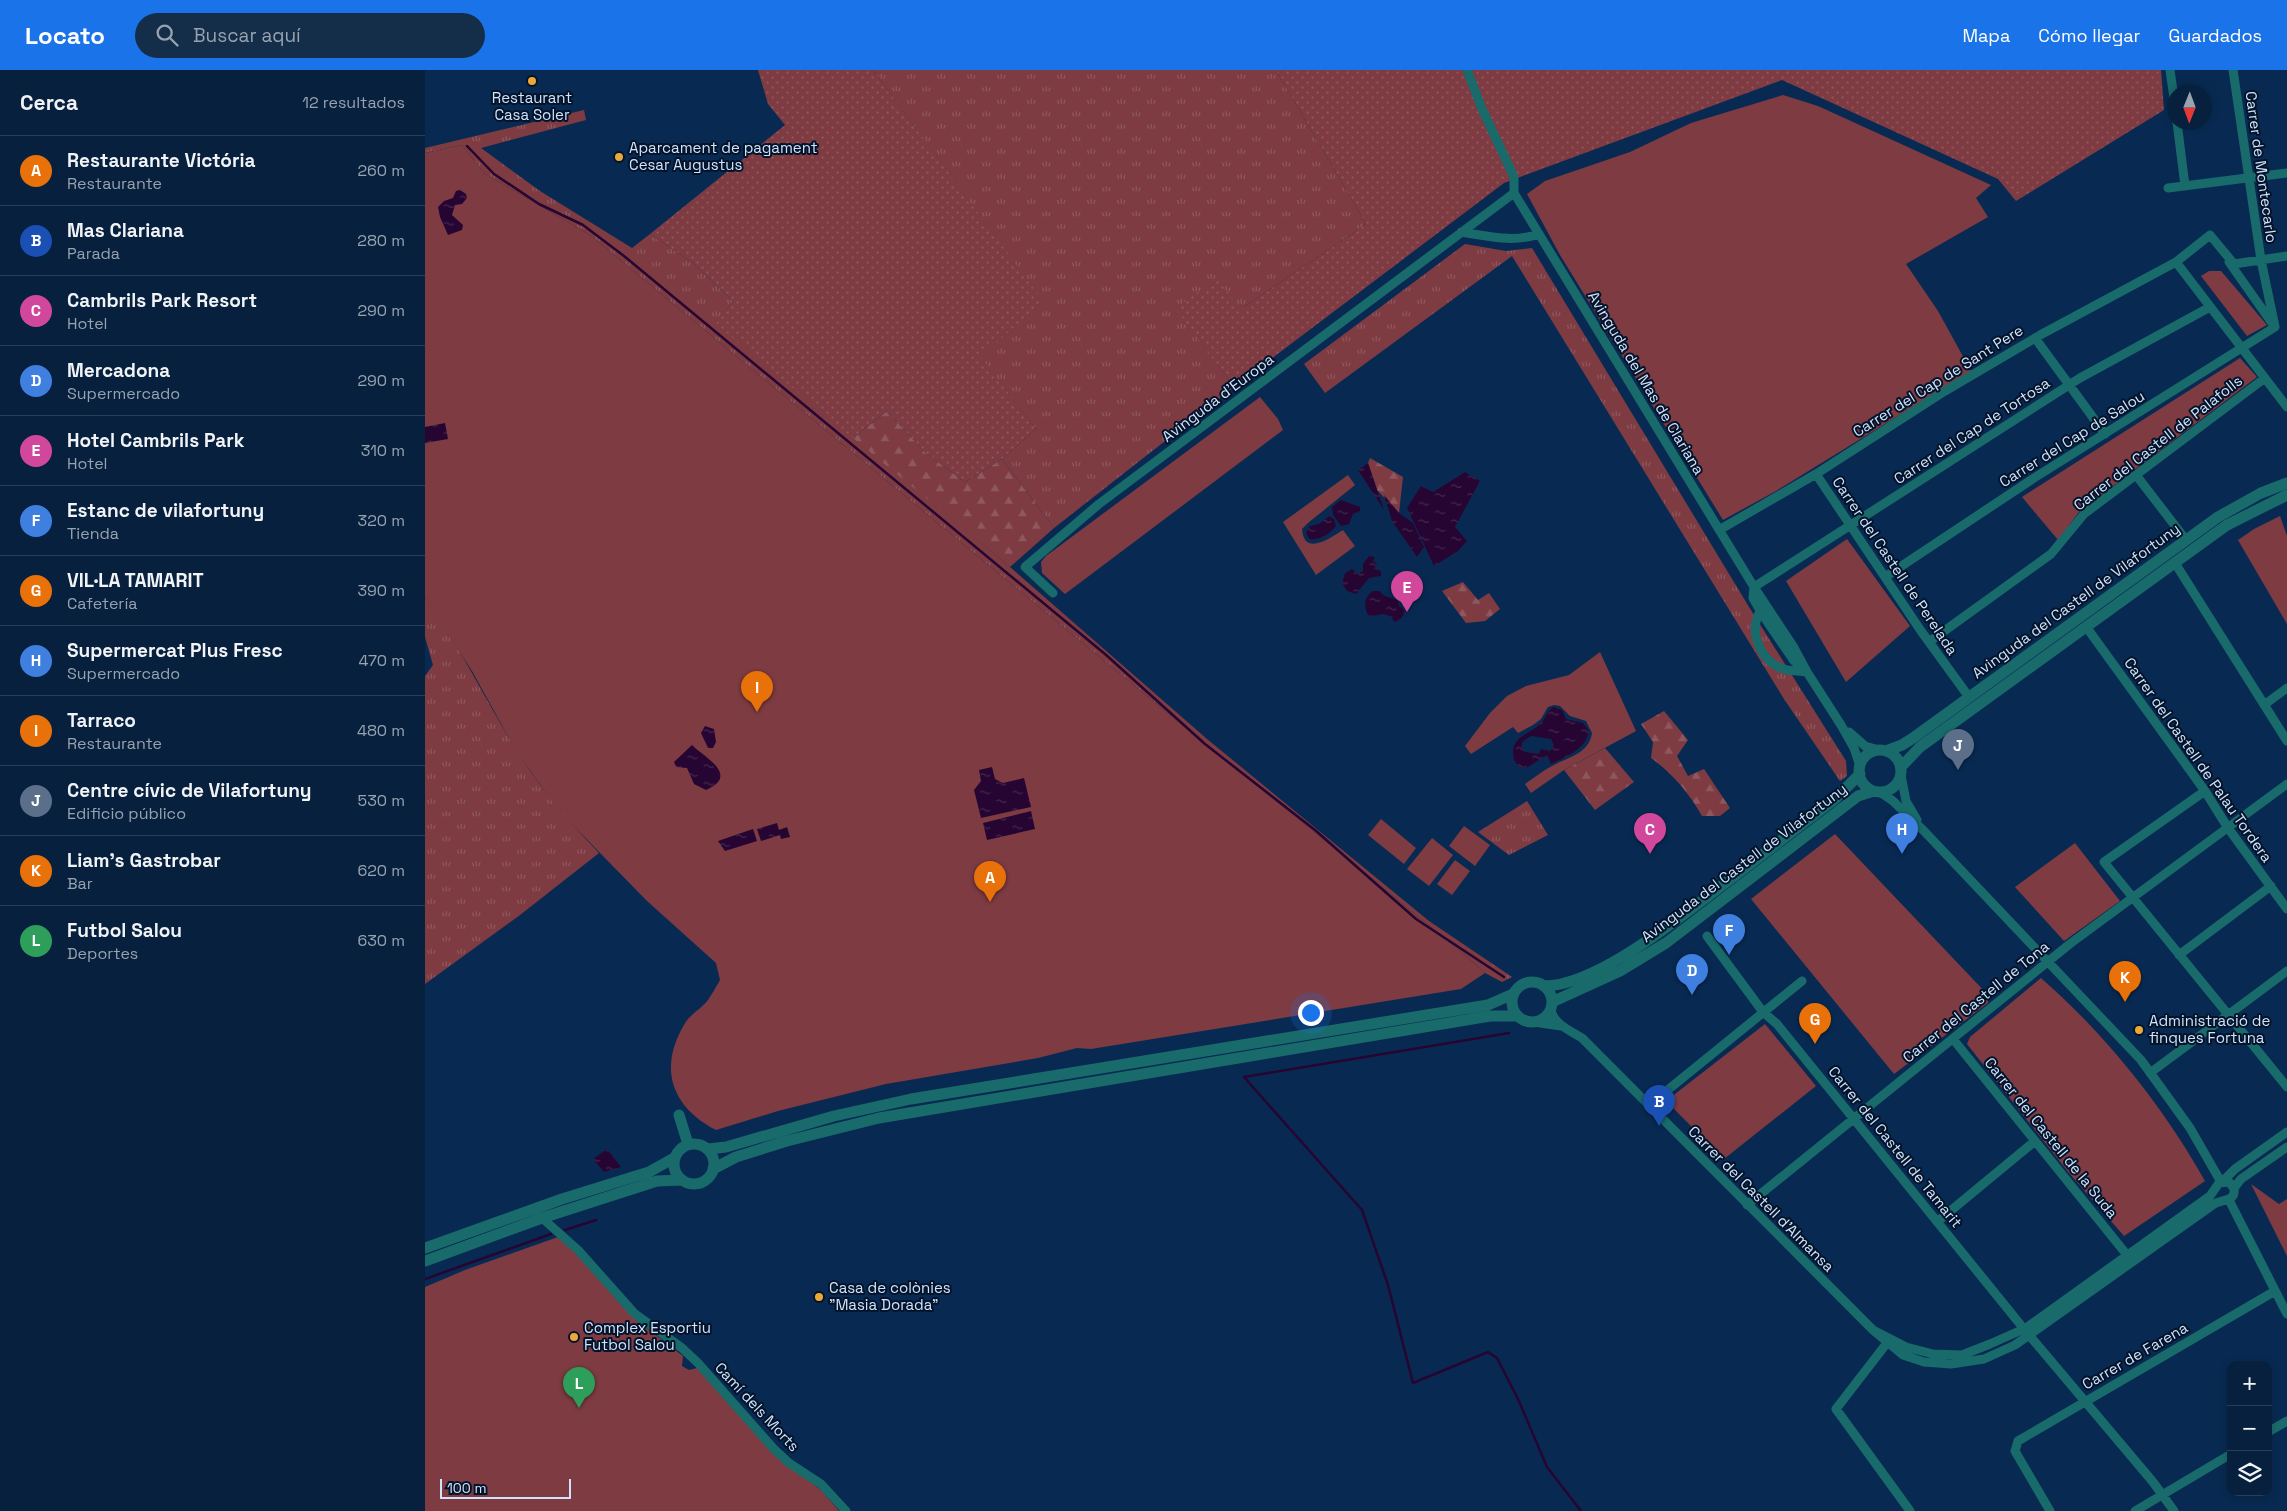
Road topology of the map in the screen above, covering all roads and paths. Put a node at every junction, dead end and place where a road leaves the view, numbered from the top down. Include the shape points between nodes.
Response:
1 (1467, 70) edge
2 (2170, 70) edge
3 (2233, 70) edge
4 (2172, 85) edge
5 (2178, 130) edge
6 (2287, 173) edge
7 (2249, 178) junction
8 (2185, 186) junction
9 (2169, 188) dead end
10 (1514, 193) junction
11 (1485, 214) junction
12 (1461, 232) junction
13 (1539, 234) junction
14 (2210, 235) junction
15 (1484, 237) junction
16 (2287, 256) edge
17 (2261, 260) junction
18 (2176, 262) junction
19 (2210, 307) junction
20 (2275, 327) junction
21 (2035, 338) junction
22 (2242, 348) junction
23 (2265, 378) junction
24 (2069, 385) junction
25 (2287, 407) edge
26 (2105, 434) junction
27 (1816, 474) junction
28 (2136, 475) junction
29 (2287, 482) edge
30 (2287, 495) edge
31 (1851, 525) junction
32 (1719, 530) junction
33 (2186, 540) junction
34 (2175, 563) junction
35 (1885, 577) junction
36 (1753, 587) junction
37 (1053, 593) dead end
38 (1762, 614) junction
39 (2087, 628) junction
40 (1929, 642) junction
41 (1793, 646) junction
42 (1807, 672) junction
43 (2287, 688) edge
44 (1969, 697) junction
45 (2265, 705) junction
46 (1841, 725) junction
47 (2287, 741) edge
48 (1883, 751) junction
49 (1860, 770) junction
50 (1901, 771) junction
51 (2287, 784) edge
52 (1877, 791) junction
53 (2205, 791) junction
54 (2228, 828) junction
55 (1924, 831) junction
56 (2271, 886) junction
57 (2133, 898) junction
58 (2287, 909) edge
59 (1707, 936) dead end
60 (2179, 955) junction
61 (2049, 962) junction
62 (2287, 970) edge
63 (1802, 981) dead end
64 (1544, 986) junction
65 (1513, 994) junction
66 (1551, 1005) junction
67 (1763, 1012) junction
68 (2228, 1015) junction
69 (1518, 1016) junction
70 (1534, 1022) junction
71 (1564, 1026) junction
72 (1953, 1039) junction
73 (2151, 1074) junction
74 (2287, 1087) edge
75 (1648, 1106) junction
76 (679, 1115) dead end
77 (1854, 1119) junction
78 (2287, 1132) edge
79 (2035, 1142) junction
80 (688, 1144) junction
81 (2287, 1147) edge
82 (708, 1149) junction
83 (674, 1158) junction
84 (713, 1170) junction
85 (682, 1180) junction
86 (2220, 1184) junction
87 (2234, 1188) junction
88 (2225, 1200) junction
89 (1747, 1205) junction
90 (542, 1218) junction
91 (1937, 1222) junction
92 (425, 1248) edge
93 (2127, 1255) junction
94 (425, 1261) edge
95 (2275, 1291) junction
96 (2287, 1314) edge
97 (2027, 1332) junction
98 (1889, 1341) junction
99 (2085, 1401) junction
100 (2287, 1421) edge
101 (2272, 1430) edge
102 (2227, 1456) edge
103 (2162, 1495) junction
104 (845, 1511) edge
105 (1910, 1511) edge
106 (2050, 1511) edge
107 (2135, 1511) edge
108 (2174, 1511) edge

1 - 10 street via 1514,177
2 - 4 street
3 - 7 street, Carrer de Montecarlo
5 - 8 street
6 - 7 street
7 - 8 street
7 - 17 street, Carrer de Montecarlo
8 - 9 street
10 - 11 street, Avinguda d'Europa
10 - 13 street, Avinguda del Mas de Clariana
11 - 12 street, Avinguda d'Europa
11 - 15 street via 1480,231
12 - 15 street
12 - 37 street, Avinguda d'Europa via 1099,504 1025,567
13 - 15 street via 1513,240
13 - 32 street, Avinguda del Mas de Clariana
14 - 17 street via 2234,264
14 - 18 street, Carrer del Cap de Sant Pere
14 - 20 street
16 - 17 street
17 - 20 street, Carrer de Montecarlo
18 - 19 street
18 - 21 street, Carrer del Cap de Sant Pere
19 - 22 street
19 - 24 street, Carrer del Cap de Tortosa
20 - 22 street, Carrer del Cap de Salou
21 - 24 street
21 - 27 street, Carrer del Cap de Sant Pere
22 - 23 street
22 - 26 street, Carrer del Cap de Salou
23 - 25 street
23 - 28 street, Carrer del Castell de Palafolls
24 - 26 street
24 - 31 street, Carrer del Cap de Tortosa
26 - 35 street, Carrer del Cap de Salou
27 - 31 street, Carrer del Castell de Perelada
27 - 32 street, Carrer del Cap de Sant Pere
28 - 33 street
28 - 40 street, Carrer del Castell de Palafolls via 2085,514 2051,554
29 - 33 street, Avinguda del Castell de Vilafortuny via 2227,512
30 - 34 street, Avinguda del Castell de Vilafortuny via 2227,525
31 - 35 street, Carrer del Castell de Perelada
31 - 36 street, Carrer del Cap de Tortosa
32 - 36 street, Avinguda del Mas de Clariana
33 - 44 street, Avinguda del Castell de Vilafortuny
34 - 39 street, Avinguda del Castell de Vilafortuny
34 - 45 street
35 - 40 street, Carrer del Castell de Perelada
36 - 38 street, Avinguda del Mas de Clariana via 1753,598
36 - 41 street, Avinguda del Mas de Clariana
38 - 41 street, Avinguda del Mas de Clariana via 1767,613 1782,638
38 - 42 street, Avinguda del Mas de Clariana via 1794,660
38 - 42 street via 1758,615 1755,623 1755,636 1766,657 1786,670
39 - 50 street, Avinguda del Castell de Vilafortuny via 1927,742
39 - 53 street, Carrer del Castell de Palau Tordera
40 - 44 street, Carrer del Castell de Perelada
41 - 42 street, Avinguda del Mas de Clariana
42 - 46 street, Avinguda del Mas de Clariana
43 - 45 street
44 - 48 street, Avinguda del Castell de Vilafortuny via 1902,745
45 - 47 street
46 - 48 street, Avinguda del Mas de Clariana via 1857,741
46 - 49 street, Avinguda del Mas de Clariana via 1854,748
48 - 49 street via 1867,755
48 - 50 street via 1894,756
49 - 52 street via 1865,784
49 - 64 street, Avinguda del Castell de Vilafortuny via 1834,800 1644,943 1578,978
50 - 52 street via 1893,787
50 - 55 street via 1906,801
51 - 54 street, Carrer del Castell de Tona
52 - 55 street via 1893,801
52 - 66 street, Avinguda del Castell de Vilafortuny via 1859,796 1666,943 1620,971
53 - 54 street, Carrer del Castell de Palau Tordera
53 - 57 street via 2103,862
54 - 56 street, Carrer del Castell de Palau Tordera
54 - 57 street, Carrer del Castell de Tona
55 - 61 street
56 - 58 street, Carrer del Castell de Palau Tordera
56 - 60 street
57 - 60 street
57 - 61 street, Carrer del Castell de Tona
59 - 67 street, Carrer del Castell de Tamarit
60 - 68 street
61 - 72 street, Carrer del Castell de Tona
61 - 73 street
62 - 68 street
63 - 67 street
64 - 65 street via 1526,982
64 - 66 street via 1550,993
65 - 69 street via 1513,1008
65 - 82 street via 1488,1005 911,1099
66 - 70 street via 1546,1016
66 - 71 street, Carrer del Castell d'Almansa via 1551,1015
67 - 75 street
67 - 77 street, Carrer del Castell de Tamarit via 1777,1024
68 - 73 street
68 - 74 street
69 - 70 street
69 - 84 street via 1490,1016 908,1112 787,1141 736,1157
70 - 71 street, Carrer del Castell d'Almansa
71 - 75 street, Carrer del Castell d'Almansa via 1582,1038
72 - 77 street, Carrer del Castell de Tona
72 - 79 street, Carrer del Castell de la Suda
73 - 86 street via 2190,1128
75 - 89 street, Carrer del Castell d'Almansa
76 - 80 street
77 - 89 street, Carrer del Castell de Tona
77 - 91 street, Carrer del Castell de Tamarit
78 - 86 street, Carrer del Castell d'Almansa via 2235,1169
79 - 91 street
79 - 93 street, Carrer del Castell de la Suda
80 - 82 street
80 - 83 street
81 - 87 street via 2241,1179
82 - 84 street via 713,1156
83 - 85 street via 675,1170
83 - 92 street via 649,1172
84 - 85 street via 702,1182 689,1184
85 - 90 street via 657,1181
86 - 87 street via 2230,1182
86 - 88 street via 2217,1196
86 - 93 street, Carrer del Castell d'Almansa via 2210,1196
87 - 88 street via 2234,1195
88 - 95 street
88 - 97 street, Carrer del Castell d'Almansa
89 - 98 street, Carrer del Castell d'Almansa via 1873,1330
90 - 94 street
90 - 104 street, Camí dels Morts via 578,1250 635,1314 682,1348 774,1449 821,1484
91 - 97 street, Carrer del Castell de Tamarit
93 - 97 street, Carrer del Castell d'Almansa
95 - 96 street
95 - 99 street, Carrer de Farena
97 - 98 street, Carrer del Castell d'Almansa via 1983,1359 1951,1364 1924,1362 1903,1355
97 - 99 street, Carrer del Castell de Tamarit
98 - 105 street via 1836,1409
99 - 103 street, Carrer del Castell de Tamarit
99 - 106 street, Carrer de Farena via 2018,1441 2015,1452
100 - 101 street
102 - 103 street
103 - 107 street
103 - 108 street, Carrer del Castell de Tamarit

